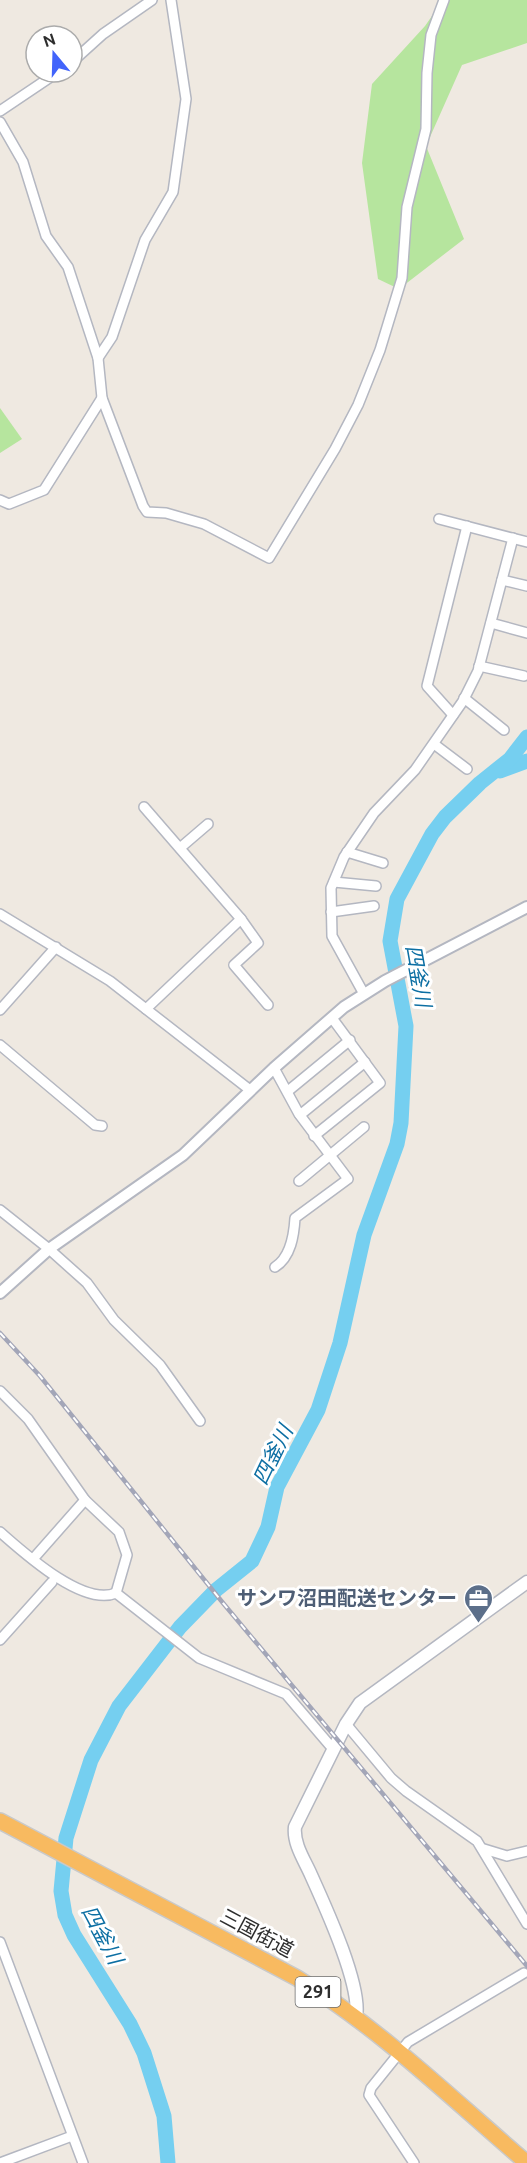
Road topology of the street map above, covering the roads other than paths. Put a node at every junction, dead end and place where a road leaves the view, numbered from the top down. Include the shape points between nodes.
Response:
1 (152, 0) edge
2 (171, 0) edge
3 (444, 0) edge
4 (84, 51) edge
5 (40, 84) edge
6 (0, 111) edge
7 (0, 122) edge
8 (98, 358) junction
9 (102, 398) junction
10 (0, 500) edge
11 (439, 519) dead end
12 (467, 526) junction
13 (513, 538) junction
14 (527, 542) edge
15 (502, 580) junction
16 (527, 586) edge
17 (491, 623) junction
18 (527, 633) edge
19 (479, 666) junction
20 (524, 676) dead end
21 (464, 698) junction
22 (453, 715) junction
23 (504, 730) dead end
24 (434, 744) junction
25 (466, 769) dead end
26 (144, 807) dead end
27 (208, 824) dead end
28 (180, 848) junction
29 (347, 852) junction
30 (383, 863) dead end
31 (334, 882) junction
32 (376, 886) dead end
33 (374, 906) dead end
34 (527, 907) edge
35 (331, 912) junction
36 (0, 914) edge
37 (241, 919) junction
38 (56, 947) junction
39 (364, 994) junction
40 (268, 1005) dead end
41 (146, 1009) junction
42 (0, 1010) edge
43 (332, 1017) junction
44 (350, 1040) junction
45 (0, 1045) edge
46 (365, 1062) junction
47 (274, 1068) junction
48 (250, 1090) junction
49 (288, 1091) junction
50 (300, 1115) junction
51 (102, 1126) dead end
52 (364, 1127) dead end
53 (314, 1136) junction
54 (329, 1156) junction
55 (299, 1181) dead end
56 (0, 1210) edge
57 (49, 1249) junction
58 (275, 1267) dead end
59 (0, 1293) edge
60 (0, 1391) edge
61 (200, 1421) dead end
62 (84, 1500) junction
63 (0, 1532) edge
64 (33, 1559) junction
65 (52, 1582) dead end
66 (527, 1582) edge
67 (116, 1593) junction
68 (0, 1640) edge
69 (346, 1724) junction
70 (333, 1749) junction
71 (0, 1821) edge
72 (484, 1849) junction
73 (527, 1851) edge
74 (527, 1924) edge
75 (0, 1942) edge
76 (524, 1973) dead end
77 (356, 2017) junction
78 (398, 2053) junction
79 (72, 2136) junction
80 (0, 2163) edge
81 (83, 2163) edge
82 (414, 2163) edge
83 (527, 2163) edge

1 - 4 street
2 - 8 street via 186,99 173,192 145,240 112,337
3 - 9 street via 429,48 426,129 407,207 402,278 380,350 335,449 269,558 204,524 147,512
5 - 6 street
7 - 8 street via 23,162 46,236 68,267
8 - 9 street
9 - 10 street via 44,490 9,504
11 - 12 street
12 - 13 street
12 - 22 street via 427,686
13 - 14 street
13 - 15 street
15 - 16 street
15 - 17 street
17 - 18 street
17 - 19 street
19 - 20 street
19 - 21 street
21 - 22 street
21 - 23 street
22 - 24 street
24 - 25 street
24 - 29 street via 374,813
26 - 28 street
27 - 28 street
28 - 37 street
29 - 30 street
29 - 31 street
31 - 32 street
31 - 35 street
33 - 35 street
34 - 39 street
35 - 39 street via 332,936
36 - 38 street
37 - 40 street via 258,943 234,965
37 - 41 street
38 - 41 street
38 - 42 street
39 - 43 street
41 - 48 street
43 - 44 street
43 - 47 street
44 - 46 street
44 - 49 street
45 - 51 street via 95,1125
46 - 50 street
46 - 53 street via 380,1083
47 - 48 street
47 - 49 street
48 - 57 street via 179,1157
49 - 50 street
50 - 53 street
52 - 54 street
53 - 54 street
54 - 55 street
54 - 58 street via 348,1179 295,1218 294,1237 282,1263
56 - 57 street
57 - 59 street
57 - 61 street via 87,1283 114,1320 160,1365
60 - 62 street via 28,1419
62 - 64 street
62 - 67 street via 118,1532 127,1555
63 - 64 street
64 - 67 street via 92,1596
65 - 68 street
66 - 69 main road via 368,1695
67 - 70 street via 199,1658 286,1694
69 - 70 main road
69 - 72 street via 399,1785
70 - 77 main road via 294,1834 346,1965 356,1995
71 - 77 highway, 三国街道 / 291 via 297,1978
72 - 73 street via 507,1856
72 - 74 street
75 - 79 street
76 - 78 street via 408,2042
77 - 78 highway, 三国街道 / 291
78 - 82 street via 369,2095
78 - 83 highway, 三国街道 / 291
79 - 80 street
79 - 81 street

